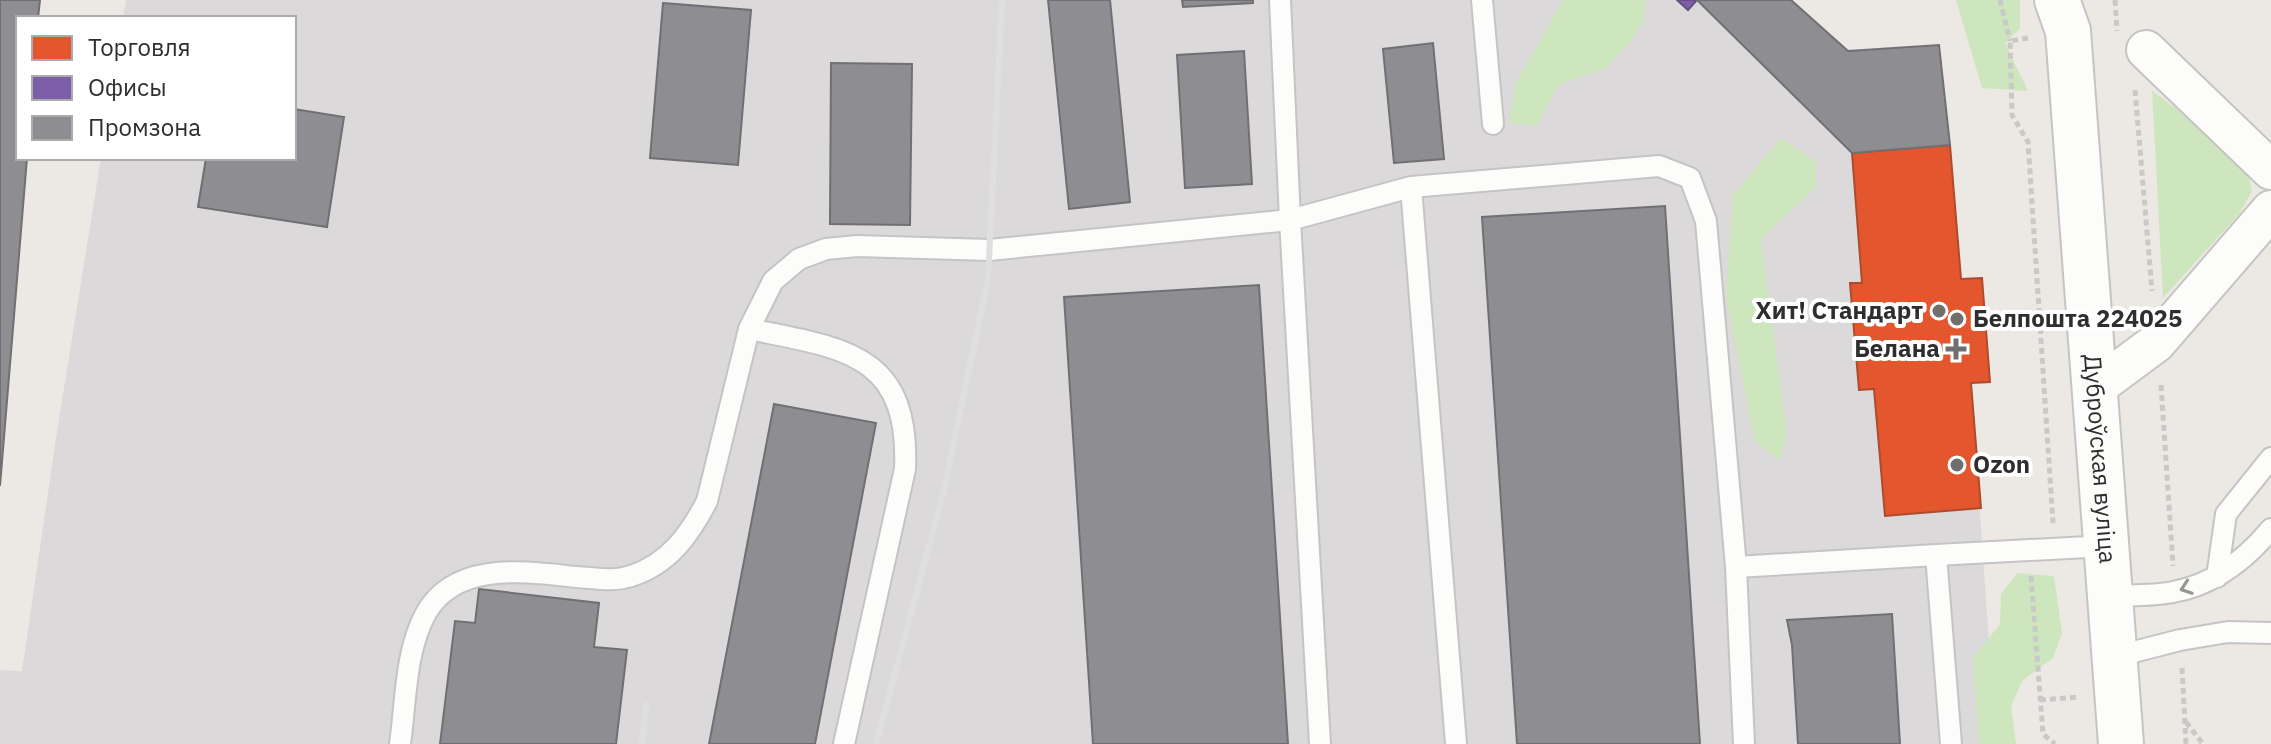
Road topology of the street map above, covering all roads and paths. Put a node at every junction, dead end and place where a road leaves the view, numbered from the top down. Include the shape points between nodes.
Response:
1 (1280, 0) edge
2 (1482, 0) edge
3 (2000, 0) edge
4 (2062, 16) edge
5 (2010, 41) junction
6 (2131, 42) joint
7 (1493, 124) dead end
8 (2271, 170) edge
9 (1411, 187) junction
10 (2271, 210) edge
11 (1290, 220) junction
12 (749, 329) junction
13 (2094, 389) junction
14 (2271, 458) edge
15 (2271, 529) edge
16 (2106, 546) junction
17 (2055, 547) junction
18 (1936, 555) junction
19 (1736, 567) junction
20 (2217, 577) junction
21 (2110, 596) junction
22 (2271, 633) edge
23 (2114, 657) junction
24 (2185, 722) dead end
25 (400, 744) edge
26 (844, 744) edge
27 (1320, 744) edge
28 (1456, 744) edge
29 (1744, 744) edge
30 (1951, 744) edge
31 (2055, 744) edge
32 (2121, 744) edge
33 (2203, 744) edge

1 - 11 lane
2 - 7 lane
3 - 5 path
4 - 5 path
4 - 6 path
4 - 13 main road, Дуброўская вуліца
5 - 17 path via 2012,115 2028,142
6 - 8 street
9 - 11 lane
9 - 19 lane via 1659,166 1690,178 1706,221
9 - 28 lane
10 - 13 street via 2156,343
11 - 12 lane via 989,250 826,249 799,259 773,281
11 - 27 lane
12 - 25 lane via 707,501 680,544 629,577 501,572 456,583 439,595 427,610 413,648
12 - 26 lane via 845,352 877,371 898,401 906,437 905,469
13 - 16 main road, Дуброўская вуліца
14 - 20 lane via 2226,514
15 - 20 lane via 2252,552
16 - 17 lane
16 - 21 main road, Дуброўская вуліца
17 - 18 lane
17 - 31 path via 2031,576 2043,734
18 - 19 lane
18 - 30 lane
19 - 29 lane
20 -> 21 lane via 2174,592
21 - 23 main road, Дуброўская вуліца
22 - 23 lane via 2228,632
23 - 32 main road, Дуброўская вуліца
24 - 33 path

